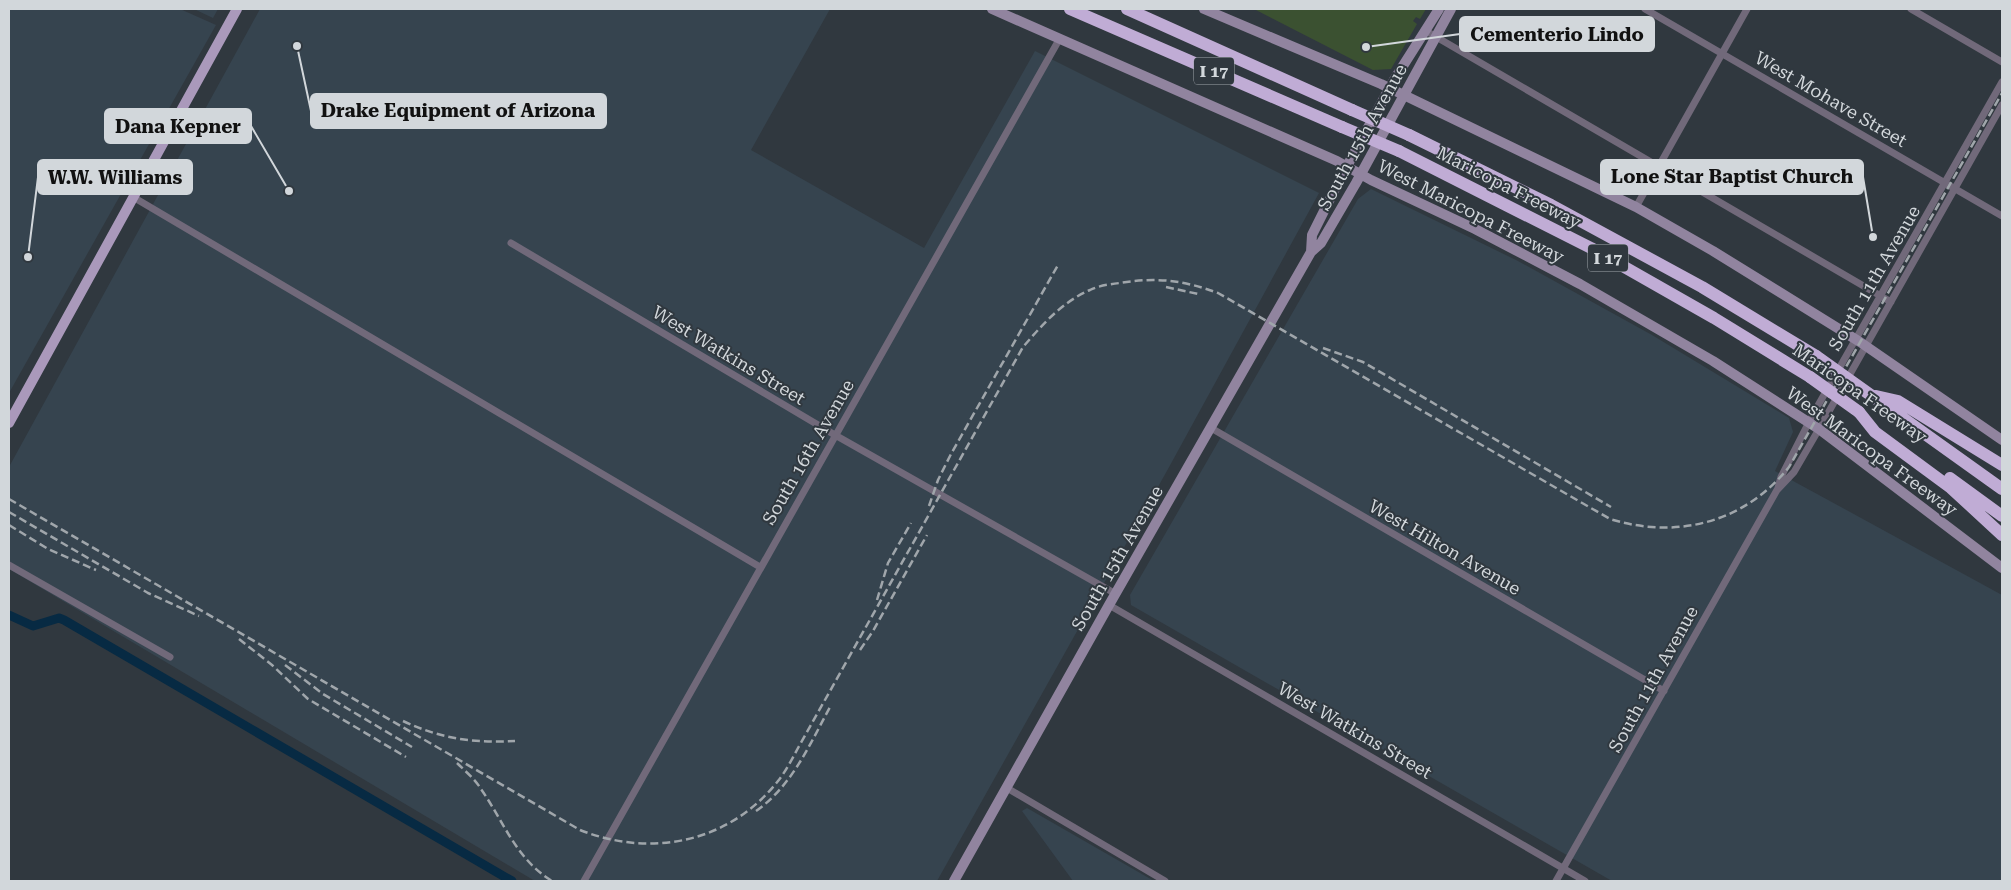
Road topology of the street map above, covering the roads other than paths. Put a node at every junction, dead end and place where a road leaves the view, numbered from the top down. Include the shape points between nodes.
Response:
1 (237, 9) edge
2 (992, 9) edge
3 (1070, 9) edge
4 (1127, 9) edge
5 (1204, 9) edge
6 (1439, 9) edge
7 (1452, 9) edge
8 (1645, 9) edge
9 (1747, 9) edge
10 (1911, 9) edge
11 (1426, 31) junction
12 (1436, 37) junction
13 (1060, 38) junction
14 (1722, 54) junction
15 (2002, 62) edge
16 (2002, 82) edge
17 (1390, 88) junction
18 (1405, 95) junction
19 (2002, 105) edge
20 (1347, 167) junction
21 (1658, 167) junction
22 (1361, 174) junction
23 (1946, 183) junction
24 (1955, 188) junction
25 (133, 197) junction
26 (1636, 207) junction
27 (2002, 216) edge
28 (510, 243) dead end
29 (1311, 252) junction
30 (1881, 296) junction
31 (1891, 302) junction
32 (1856, 340) junction
33 (1866, 346) junction
34 (1872, 396) junction
35 (1859, 412) junction
36 (1809, 422) junction
37 (9, 423) edge
38 (1211, 428) junction
39 (1819, 428) junction
40 (835, 435) junction
41 (2002, 440) edge
42 (2002, 465) edge
43 (2002, 489) edge
44 (1777, 490) junction
45 (2002, 516) edge
46 (2002, 535) edge
47 (9, 565) edge
48 (760, 567) junction
49 (2002, 568) edge
50 (1116, 594) junction
51 (1109, 605) junction
52 (170, 657) dead end
53 (1664, 691) junction
54 (1007, 788) junction
55 (1564, 868) junction
56 (584, 881) edge
57 (954, 881) edge
58 (1165, 881) edge
59 (1556, 881) edge
60 (1585, 881) edge

1 - 25 main road
2 - 13 main road, West Maricopa Freeway
3 - 35 highway, Maricopa Freeway / I 17, bridge via 1399,151 1591,248 1714,318 1810,377
4 - 34 highway, Maricopa Freeway / I 17, bridge via 1409,135 1551,204 1702,287 1816,356
5 - 17 main road
6 - 11 main road, South 15th Avenue
7 - 12 main road, South 15th Avenue
8 - 14 street, West Mohave Street
9 - 14 street
10 - 15 street
11 - 12 street
11 - 17 main road, South 15th Avenue
12 - 18 main road, South 15th Avenue
12 - 21 street
13 - 20 main road, West Maricopa Freeway
13 - 40 street, South 16th Avenue
14 - 21 street
14 - 23 street, West Mohave Street
16 - 23 street, South 11th Avenue
17 - 18 main road
17 - 20 main road, South 15th Avenue
18 - 22 main road, South 15th Avenue
18 - 26 main road
19 - 24 street, South 11th Avenue
20 - 22 main road, West Maricopa Freeway
20 - 29 main road, South 15th Avenue via 1312,235
21 - 26 street
21 - 30 street
22 - 29 main road, South 15th Avenue via 1322,243
22 - 36 main road, West Maricopa Freeway via 1475,229 1595,293
23 - 24 street, West Mohave Street
23 - 30 street, South 11th Avenue
24 - 27 street, West Mohave Street
24 - 31 street, South 11th Avenue
25 - 37 main road
25 - 48 street
26 - 32 main road
28 - 40 street, West Watkins Street
29 - 38 main road, South 15th Avenue
30 - 31 street
30 - 32 street, South 11th Avenue
31 - 33 street, South 11th Avenue
32 - 33 main road
32 - 36 street, South 11th Avenue
33 - 39 street, South 11th Avenue
33 - 41 main road
34 - 42 highway via 1898,400
34 - 43 highway, Maricopa Freeway / I 17
35 - 45 highway, Maricopa Freeway / I 17
35 - 46 highway via 1875,432 1951,488
36 - 39 main road, West Maricopa Freeway
36 - 44 street, South 11th Avenue
38 - 50 main road, South 15th Avenue
38 - 53 street, West Hilton Avenue
39 - 44 street, South 11th Avenue via 1794,472
39 - 49 main road, West Maricopa Freeway
40 - 48 street, South 16th Avenue
40 - 50 street, West Watkins Street
44 - 53 street, South 11th Avenue
47 - 52 street
48 - 56 street, South 16th Avenue
50 - 51 main road, South 15th Avenue
51 - 54 main road, South 15th Avenue
51 - 55 street, West Watkins Street
53 - 55 street, South 11th Avenue
54 - 57 main road, South 15th Avenue
54 - 58 street
55 - 59 street, South 11th Avenue
55 - 60 street, West Watkins Street

